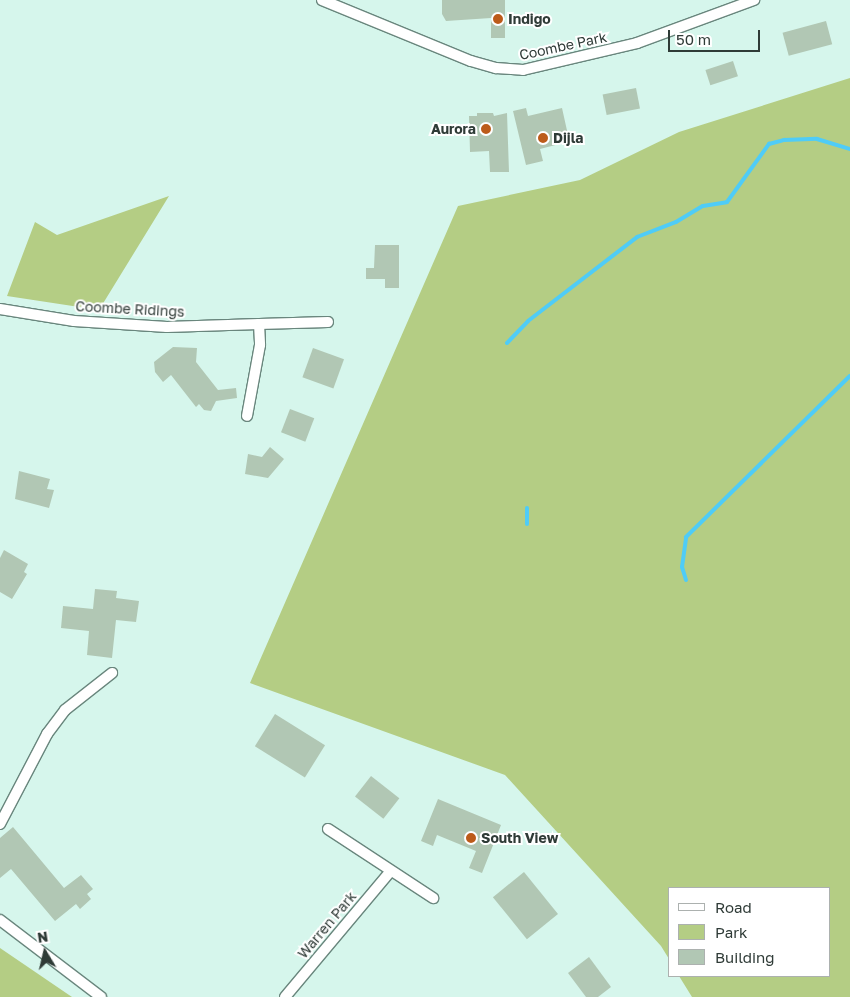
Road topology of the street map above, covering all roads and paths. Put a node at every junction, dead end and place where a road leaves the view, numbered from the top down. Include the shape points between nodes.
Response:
1 (322, 0) edge
2 (754, 0) edge
3 (0, 309) edge
4 (328, 322) dead end
5 (258, 324) junction
6 (247, 416) dead end
7 (112, 673) dead end
8 (0, 824) edge
9 (328, 828) dead end
10 (390, 872) junction
11 (433, 898) dead end
12 (0, 920) edge
13 (101, 997) edge
14 (286, 997) edge

1 - 2 street, Coombe Park via 471,61 496,68 522,70 637,43
3 - 5 street, Coombe Ridings via 74,320 167,328
4 - 5 street, Coombe Ridings
5 - 6 street via 260,345
7 - 8 street via 65,710 47,734
9 - 10 street
10 - 11 street
10 - 14 street, Warren Park
12 - 13 street

